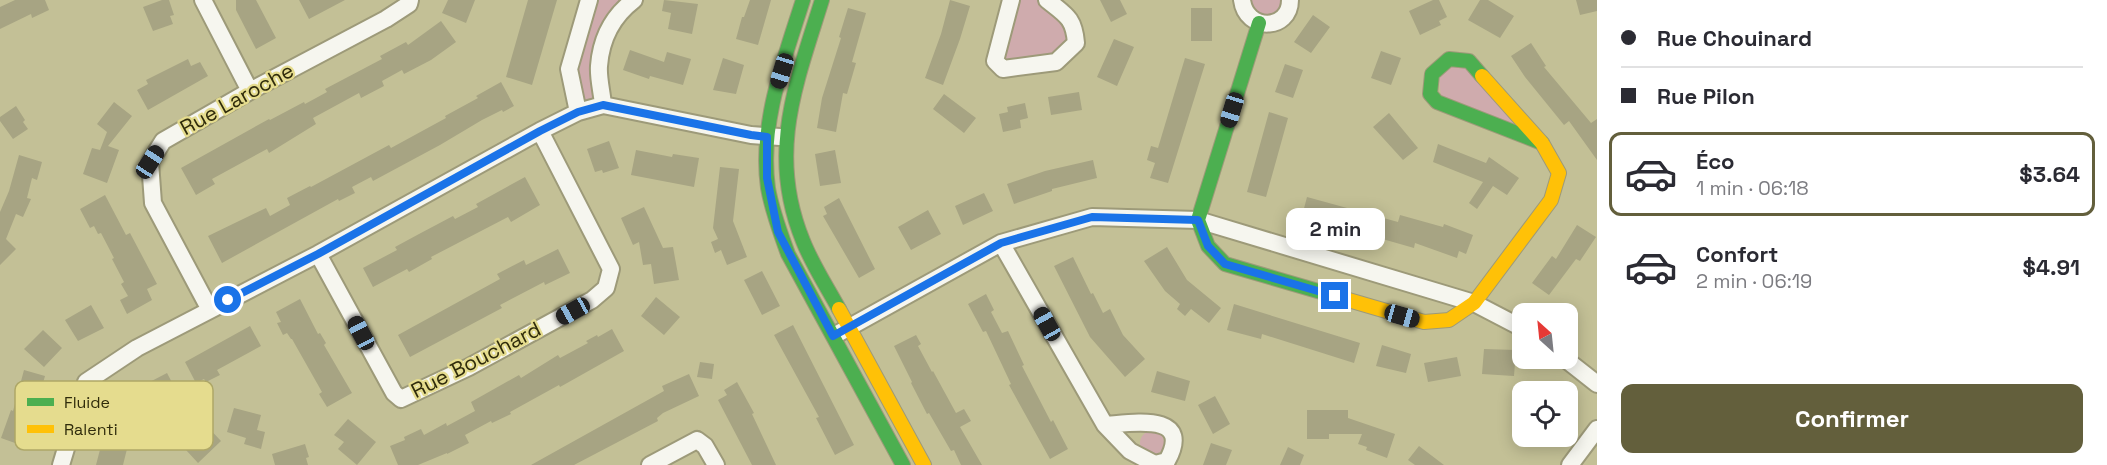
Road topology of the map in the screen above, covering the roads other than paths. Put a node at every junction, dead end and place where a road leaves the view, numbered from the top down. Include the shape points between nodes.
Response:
1 (203, 0) edge
2 (410, 0) edge
3 (589, 0) edge
4 (634, 0) edge
5 (803, 0) edge
6 (822, 0) edge
7 (1011, 0) edge
8 (1047, 0) edge
9 (1242, 0) edge
10 (1290, 0) edge
11 (1259, 23) junction
12 (250, 91) junction
13 (603, 105) junction
14 (578, 112) junction
15 (540, 131) junction
16 (767, 137) junction
17 (784, 137) junction
18 (1542, 143) junction
19 (1198, 220) junction
20 (1001, 243) junction
21 (318, 254) junction
22 (1474, 303) junction
23 (210, 310) junction
24 (1512, 323) edge
25 (849, 328) junction
26 (833, 336) junction
27 (1578, 369) edge
28 (88, 381) edge
29 (1597, 384) edge
30 (1105, 425) dead end
31 (1597, 429) edge
32 (66, 450) edge
33 (61, 465) edge
34 (650, 465) edge
35 (716, 465) edge
36 (903, 465) edge
37 (924, 465) edge
38 (1570, 465) edge

1 - 12 street
2 - 12 street, Rue Laroche via 386,19
3 - 14 street via 569,69
4 - 13 street via 608,29 598,66
5 - 16 street via 772,104
6 - 17 street
7 - 8 street via 994,62 1003,69 1056,62 1076,43 1075,27 1066,14
9 - 11 street via 1249,17
10 - 11 street via 1283,18
11 - 19 street
12 - 23 street, Rue Laroche via 163,141 150,162 153,203
13 - 14 street
13 - 16 street
14 - 15 street
15 - 21 street
15 - 21 street, Rue Bouchard via 610,269 606,288 592,300 469,368 401,399 394,393
16 - 17 street
16 - 26 street via 767,178 778,232
17 - 25 street via 784,179 791,213
18 - 18 street via 1469,61 1449,59 1432,74 1430,94 1437,102
18 - 22 street via 1559,173 1551,200
19 - 20 street via 1092,217
19 - 22 street
19 - 22 street via 1208,246 1225,264 1424,322 1449,320
20 - 25 street
20 - 30 street
21 - 23 street
22 - 24 street
23 - 28 street via 137,348
25 - 26 street
25 - 37 street
26 - 36 street
27 - 29 street
31 - 38 street
32 - 33 street
34 - 35 street via 697,440

